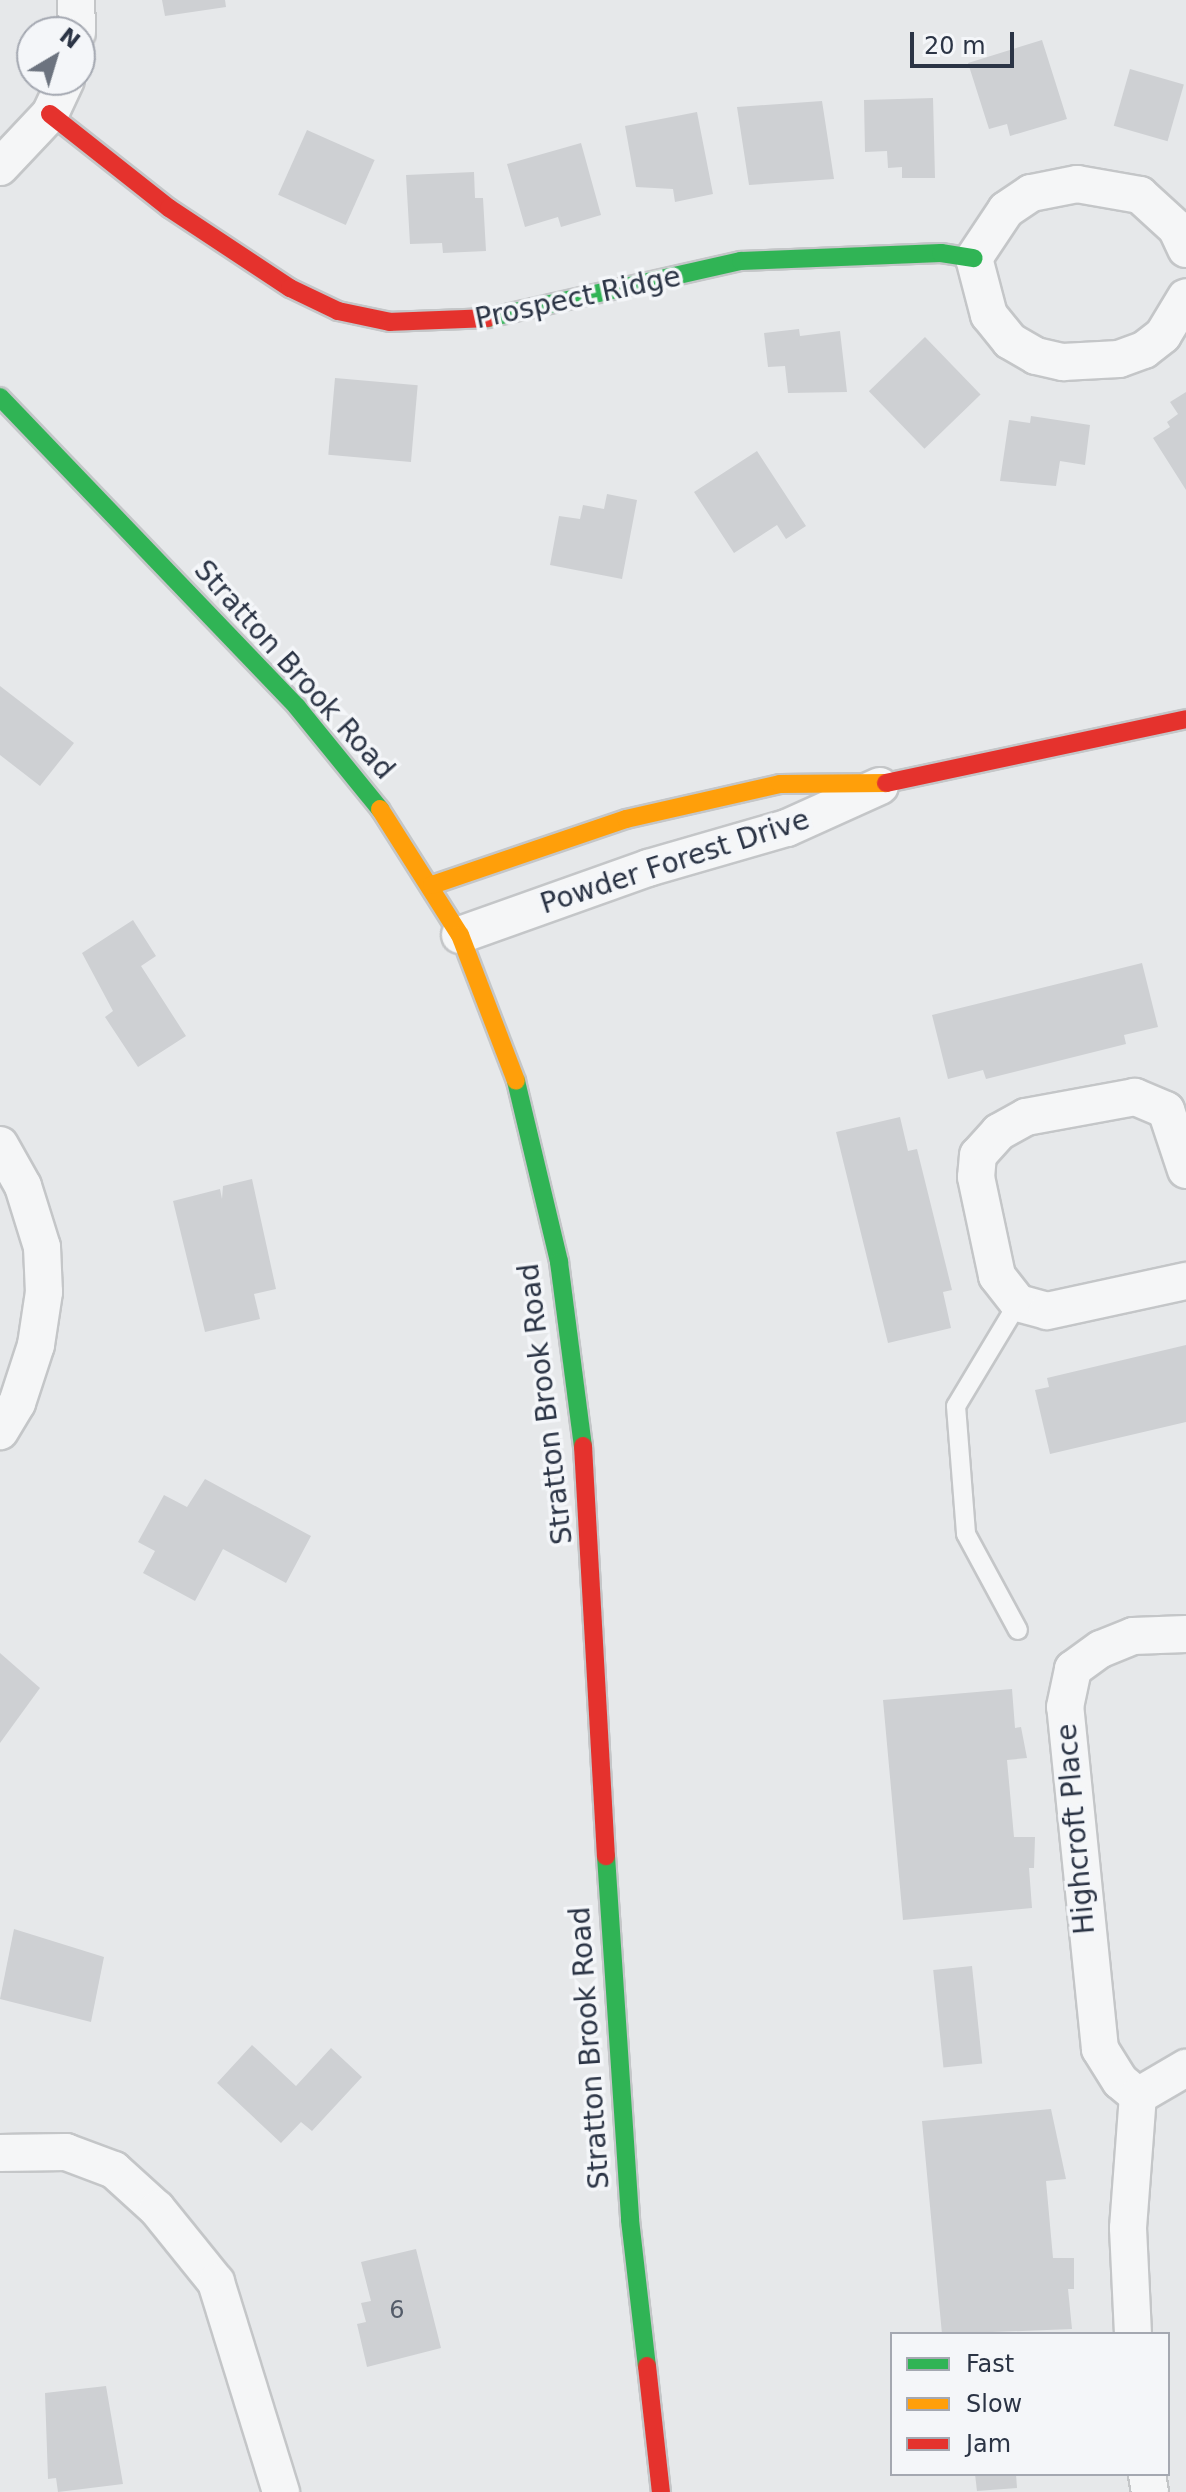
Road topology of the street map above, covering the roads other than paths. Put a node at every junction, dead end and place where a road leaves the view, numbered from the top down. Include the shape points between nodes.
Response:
1 (58, 96) edge
2 (50, 114) junction
3 (0, 167) edge
4 (1186, 249) edge
5 (974, 258) junction
6 (1186, 297) edge
7 (0, 397) edge
8 (1186, 719) edge
9 (887, 783) junction
10 (432, 885) junction
11 (460, 935) junction
12 (0, 1145) edge
13 (1186, 1170) edge
14 (1186, 1281) edge
15 (1018, 1303) junction
16 (0, 1431) edge
17 (1018, 1630) dead end
18 (1186, 1634) edge
19 (1186, 2068) edge
20 (1138, 2096) junction
21 (0, 2153) edge
22 (1133, 2332) edge
23 (281, 2492) edge
24 (661, 2492) edge

1 - 2 street
2 - 3 street
2 - 5 street, Prospect Ridge via 169,208 290,288 338,311 390,322 458,323 552,307 741,261 941,253
4 - 5 street via 1176,228 1140,195 1077,184 1031,193 1006,210
5 - 6 street via 989,315 1010,341 1036,356 1063,362 1119,359 1144,350 1163,335
7 - 10 street, Stratton Brook Road via 297,707 370,793
8 - 9 street, Powder Forest Drive
9 - 10 street, Powder Forest Drive via 764,788 626,819
9 - 11 street, Powder Forest Drive via 787,828 648,868
10 - 11 street, Stratton Brook Road
11 - 24 street, Stratton Brook Road via 514,1074 559,1262 579,1397 598,1631 609,1953 630,2220
12 - 16 street via 23,1186 42,1247 44,1292 36,1345 17,1403
13 - 15 street via 1166,1110 1135,1097 1026,1117 999,1132 978,1155 976,1177 997,1276
14 - 15 street via 1047,1311
15 - 17 lane via 956,1406 966,1534
18 - 20 street, Highcroft Place via 1133,1636 1101,1649 1073,1669 1065,1707 1100,2049
19 - 20 street
20 - 22 street via 1128,2228
21 - 23 street via 66,2152 114,2170 157,2209 216,2282

